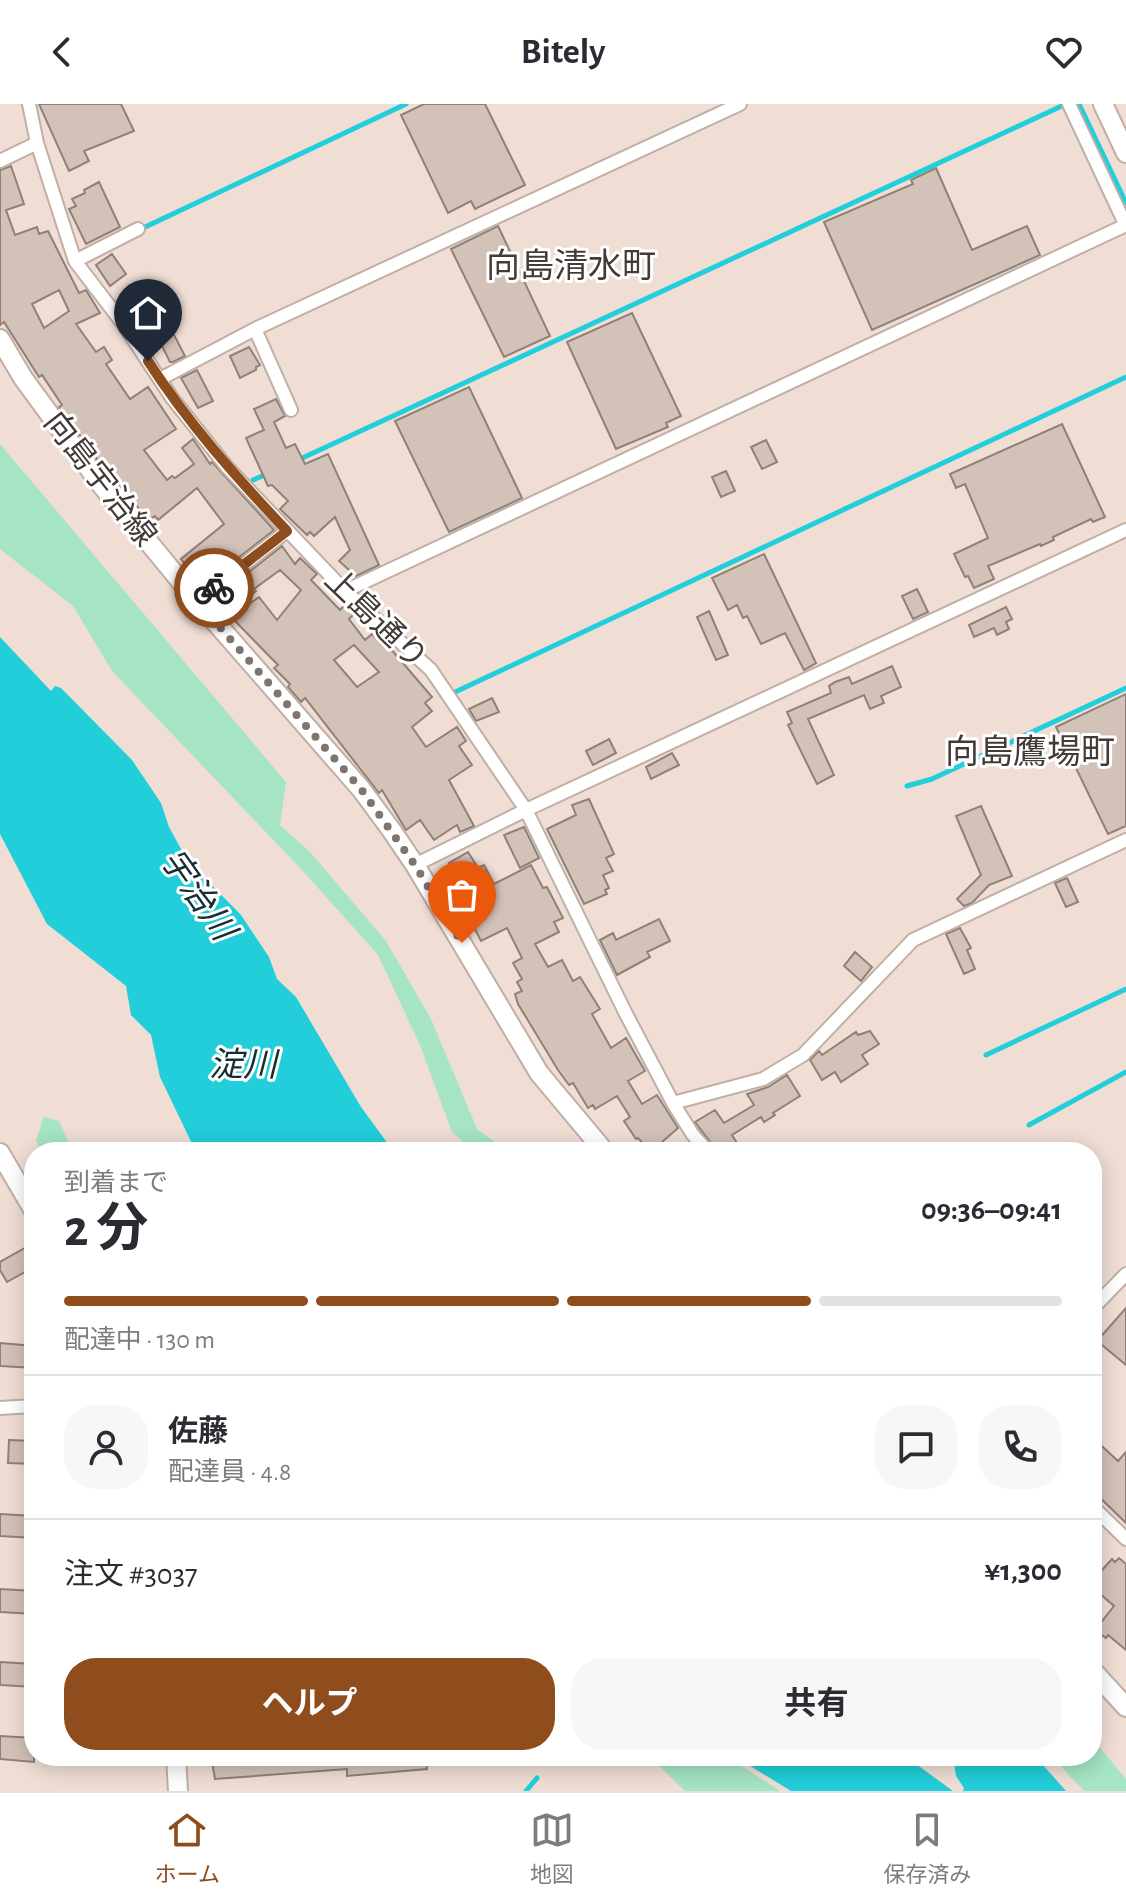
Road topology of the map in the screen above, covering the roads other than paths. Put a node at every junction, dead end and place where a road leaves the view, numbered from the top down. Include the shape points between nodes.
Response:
1 (29, 104) edge
2 (740, 104) edge
3 (1103, 104) edge
4 (1070, 106) edge
5 (37, 143) junction
6 (1126, 153) edge
7 (0, 161) edge
8 (1126, 225) edge
9 (138, 229) dead end
10 (75, 261) junction
11 (255, 329) junction
12 (0, 339) edge
13 (160, 379) junction
14 (291, 410) dead end
15 (1126, 530) edge
16 (287, 531) junction
17 (345, 591) junction
18 (197, 601) junction
19 (526, 810) junction
20 (1126, 840) edge
21 (415, 865) junction
22 (673, 1103) junction
23 (597, 1142) edge
24 (700, 1142) edge
25 (0, 1153) edge
26 (24, 1194) edge
27 (1126, 1274) edge
28 (1102, 1299) edge
29 (24, 1407) edge
30 (0, 1408) edge
31 (1102, 1516) edge
32 (1126, 1539) edge
33 (1102, 1681) edge
34 (1126, 1707) edge
35 (177, 1766) edge
36 (178, 1791) edge

1 - 5 street, 上島通り
2 - 11 street
3 - 6 main road
4 - 8 street
5 - 7 street
5 - 10 street, 上島通り
8 - 17 street
9 - 10 street
10 - 13 street, 上島通り
11 - 13 street
11 - 14 street
12 - 18 main road, 向島宇治線 via 99,482
13 - 16 street, 上島通り via 227,467
15 - 19 street
16 - 17 street, 上島通り
16 - 18 street
17 - 19 street, 上島通り via 431,670
18 - 21 main road, 向島宇治線 via 361,789
19 - 21 street
19 - 22 street, 上島通り
20 - 22 street via 913,940 803,1055 763,1079
21 - 23 main road, 向島宇治線 via 539,1073
22 - 24 street, 上島通り
25 - 26 main road
27 - 28 street
29 - 30 street
31 - 32 street
33 - 34 main road
35 - 36 main road

